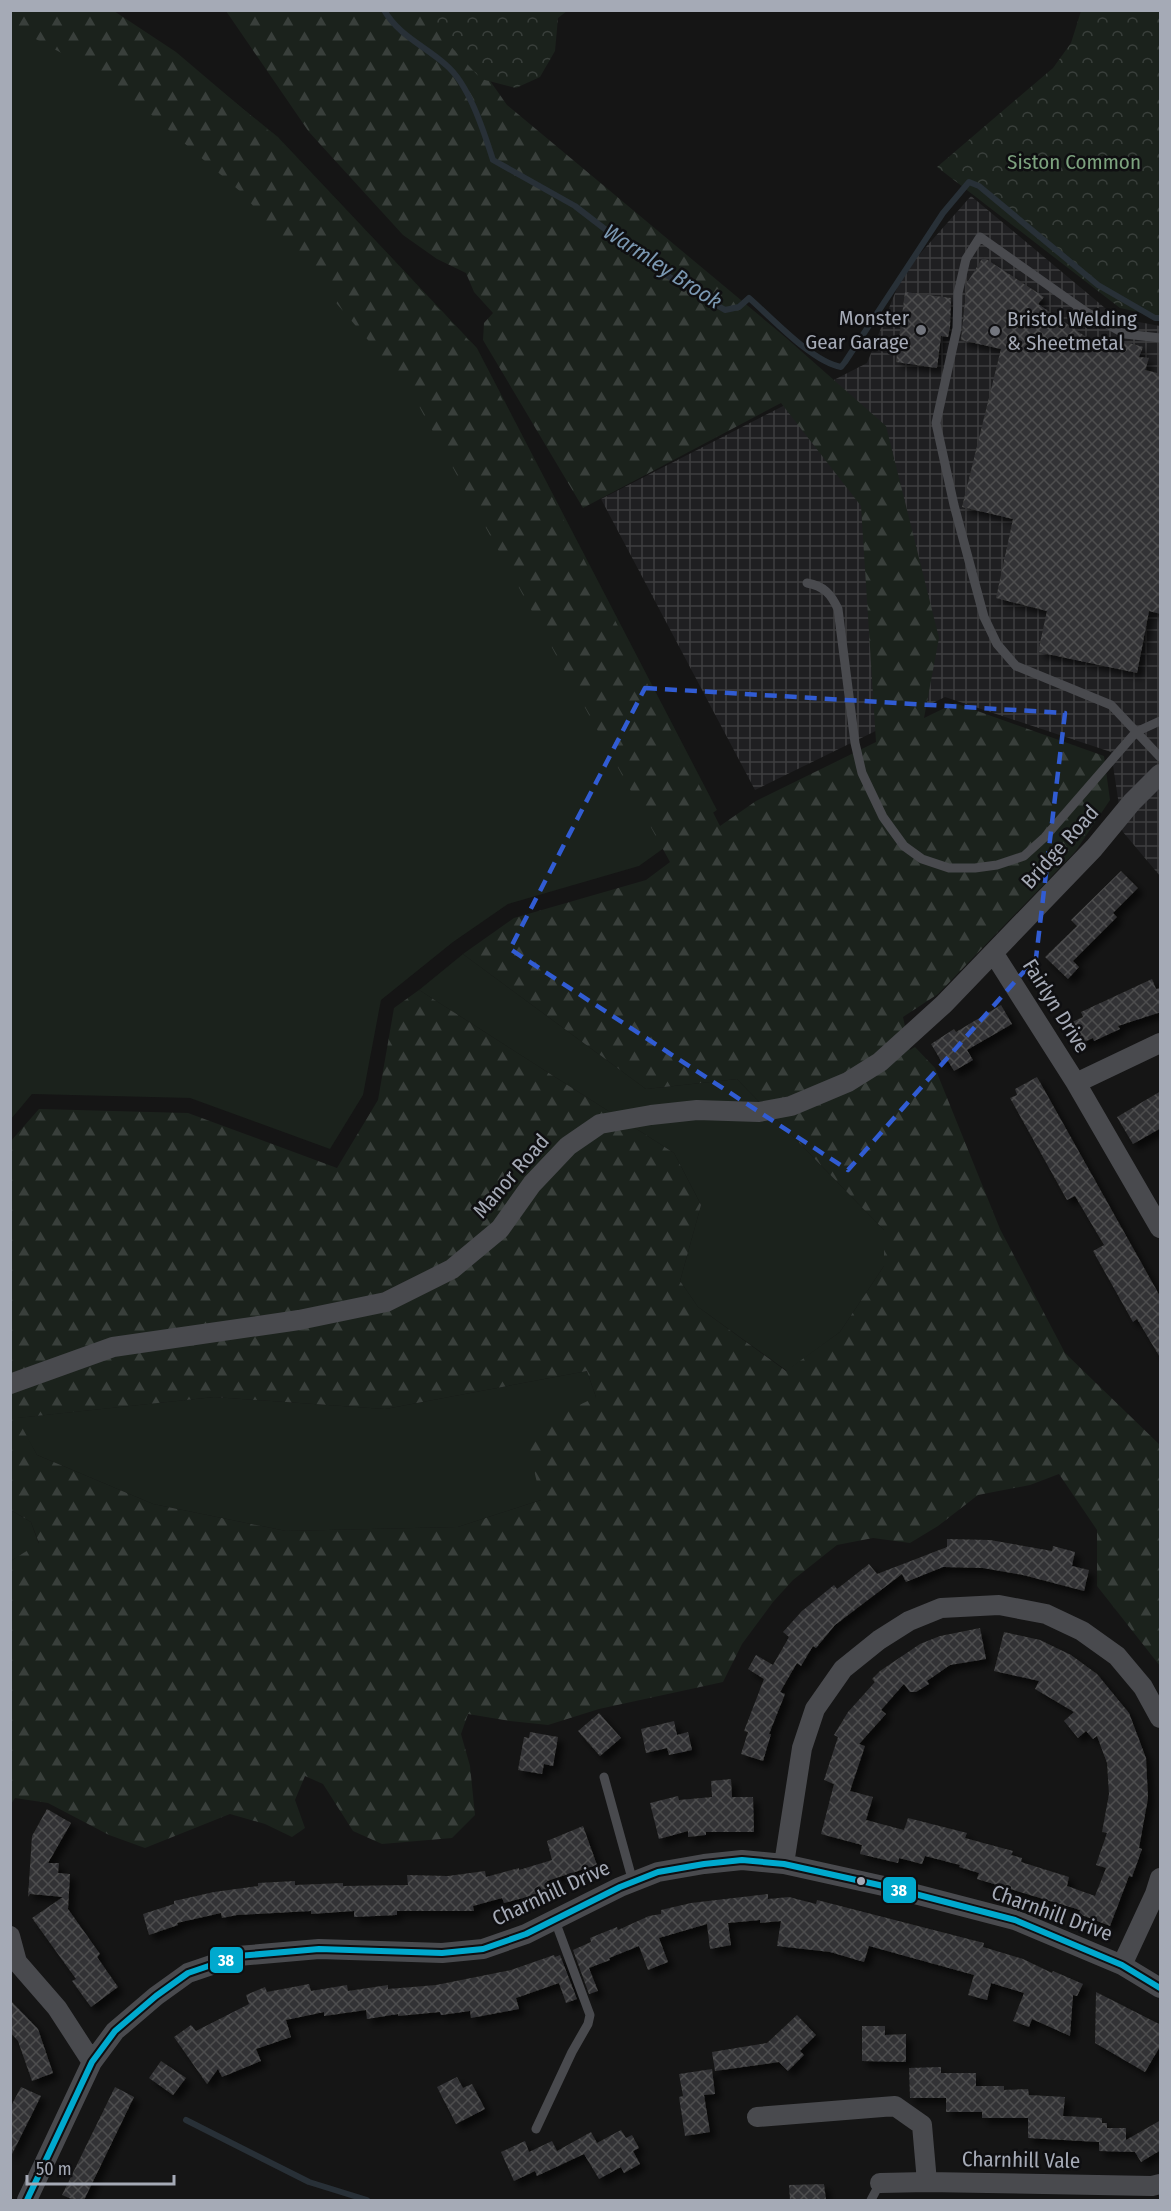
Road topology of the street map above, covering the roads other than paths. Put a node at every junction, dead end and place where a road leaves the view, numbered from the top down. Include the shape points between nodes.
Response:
1 (1161, 338) edge
2 (807, 583) dead end
3 (1161, 721) edge
4 (1136, 732) junction
5 (1161, 757) edge
6 (1161, 774) edge
7 (994, 954) junction
8 (1161, 1043) edge
9 (849, 1082) joint
10 (1076, 1083) junction
11 (1161, 1228) edge
12 (10, 1384) edge
13 (1161, 1718) edge
14 (604, 1778) dead end
15 (784, 1864) junction
16 (1161, 1878) edge
17 (633, 1882) junction
18 (554, 1918) junction
19 (10, 1936) edge
20 (14, 1961) edge
21 (1122, 1965) junction
22 (1161, 1988) edge
23 (92, 2062) junction
24 (757, 2117) dead end
25 (536, 2129) dead end
26 (927, 2182) junction
27 (1161, 2184) edge
28 (875, 2192) edge
29 (27, 2200) edge

1 - 4 lane via 1125,334 1086,312 980,237 966,259 958,293 957,328 936,423 984,617 997,644 1016,666 1111,705
2 - 4 lane via 831,595 838,609 862,772 883,817 904,846 922,859 949,868 975,868 1024,856
3 - 4 lane
4 - 5 lane
6 - 7 street, Bridge Road
7 - 9 street, Bridge Road via 880,1062
7 - 10 street, Fairlyn Drive
8 - 10 street, Fairlyn Drive
9 - 12 street, Manor Road via 791,1106 759,1112 697,1110 600,1124 568,1146 532,1184 500,1229 468,1256 452,1269 386,1302 299,1320 113,1347
10 - 11 street, Fairlyn Drive
13 - 15 street via 1143,1687 1117,1656 1082,1631 1046,1614 999,1605 941,1608 909,1621 879,1640 843,1669 815,1708 801,1748
14 - 17 lane
15 - 17 street, Charnhill Drive via 742,1860 704,1864 658,1872
15 - 21 street, Charnhill Drive via 1016,1920
16 - 21 street
17 - 18 street, Charnhill Drive
18 - 23 street, Charnhill Drive via 526,1934 483,1949 442,1953 319,1948 238,1956 188,1973 156,1996 115,2031
18 - 25 lane via 590,2015
19 - 20 street
20 - 23 street via 57,2008
21 - 22 street, Charnhill Drive
23 - 29 street, Charnhill Drive
24 - 26 street via 895,2106 922,2125
26 - 27 street, Charnhill Vale
26 - 28 street, Charnhill Vale

